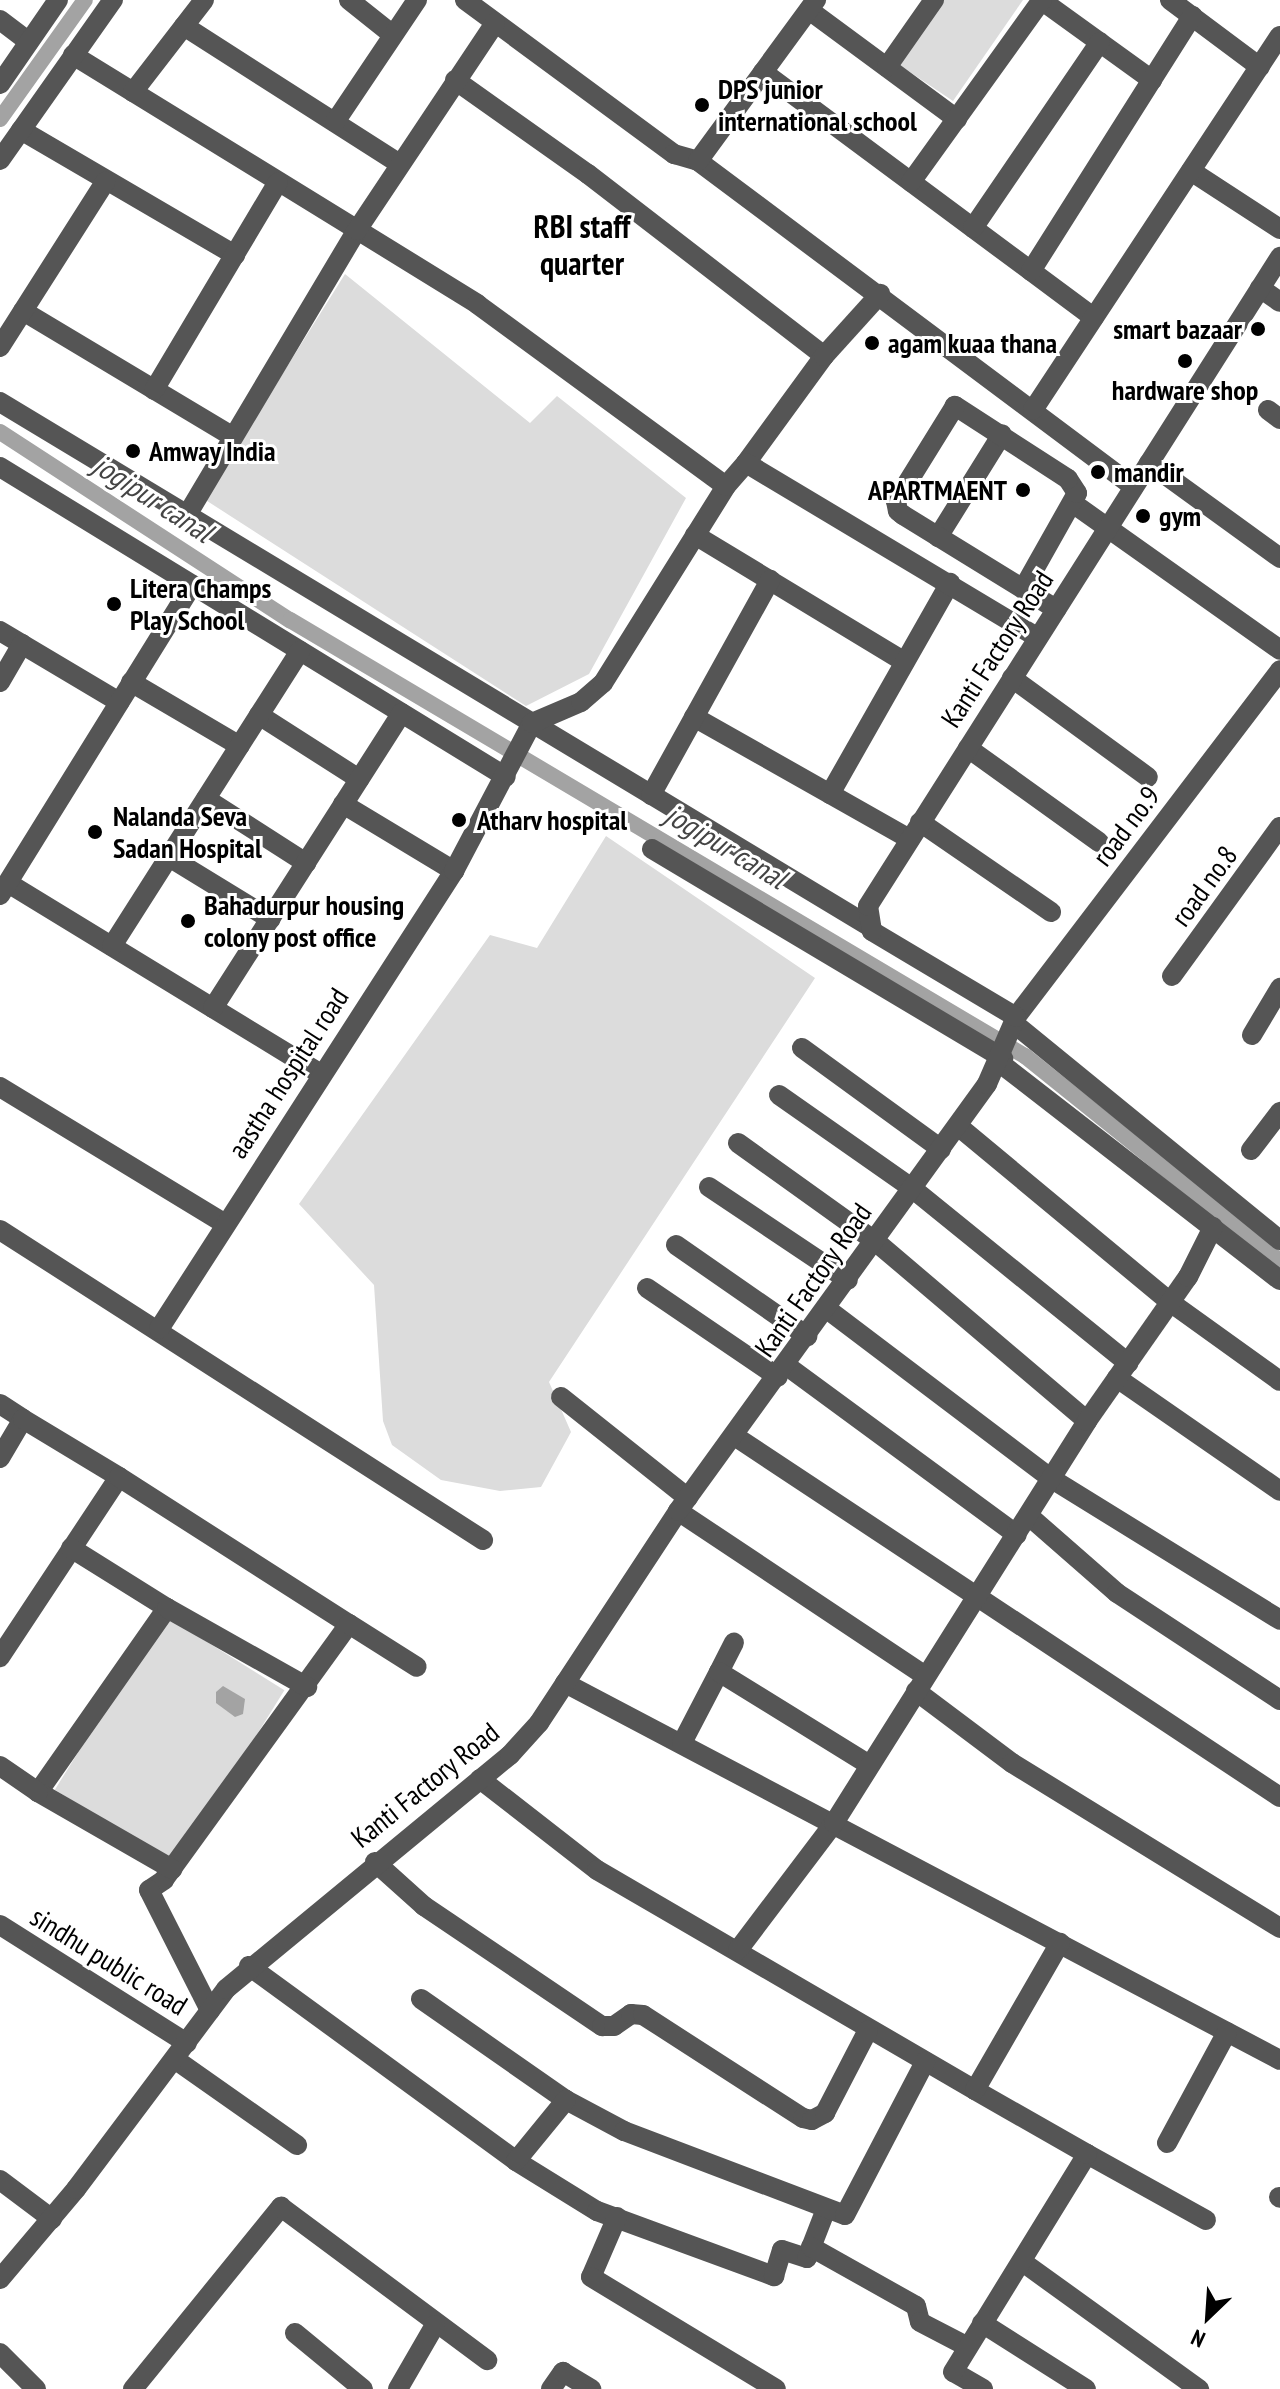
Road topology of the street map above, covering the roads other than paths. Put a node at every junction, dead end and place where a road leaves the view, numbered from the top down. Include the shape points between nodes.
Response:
1 (58, 0) edge
2 (113, 0) edge
3 (204, 0) edge
4 (349, 0) edge
5 (417, 0) edge
6 (465, 0) edge
7 (934, 0) edge
8 (1042, 0) edge
9 (1170, 0) edge
10 (812, 5) edge
11 (1192, 16) junction
12 (0, 20) edge
13 (495, 23) junction
14 (184, 26) junction
15 (393, 35) junction
16 (1280, 36) edge
17 (29, 42) junction
18 (1100, 42) junction
19 (73, 55) junction
20 (887, 67) junction
21 (1260, 67) junction
22 (763, 72) junction
23 (455, 80) junction
24 (1152, 80) junction
25 (0, 84) edge
26 (133, 92) junction
27 (957, 119) junction
28 (335, 122) junction
29 (21, 130) junction
30 (0, 160) edge
31 (698, 161) junction
32 (400, 164) junction
33 (1191, 171) junction
34 (105, 182) junction
35 (278, 182) junction
36 (911, 182) junction
37 (973, 228) junction
38 (1280, 229) edge
39 (357, 230) junction
40 (235, 255) junction
41 (1280, 257) edge
42 (1031, 271) junction
43 (1260, 288) junction
44 (880, 294) junction
45 (1280, 302) edge
46 (23, 311) junction
47 (1094, 318) junction
48 (0, 347) edge
49 (824, 356) junction
50 (154, 390) junction
51 (0, 402) edge
52 (1033, 410) junction
53 (1002, 434) junction
54 (232, 436) junction
55 (746, 463) junction
56 (1149, 463) junction
57 (0, 467) edge
58 (726, 486) junction
59 (1134, 487) junction
60 (1074, 504) junction
61 (187, 515) junction
62 (1110, 525) junction
63 (695, 535) junction
64 (938, 537) junction
65 (1280, 558) edge
66 (770, 580) junction
67 (950, 583) junction
68 (192, 585) junction
69 (1023, 589) junction
70 (1056, 609) junction
71 (0, 631) edge
72 (1038, 638) junction
73 (22, 644) junction
74 (1280, 650) edge
75 (300, 651) junction
76 (905, 662) junction
77 (1280, 670) edge
78 (1012, 678) junction
79 (0, 682) edge
80 (131, 682) junction
81 (119, 702) junction
82 (402, 713) junction
83 (259, 715) junction
84 (694, 717) junction
85 (529, 730) junction
86 (240, 746) junction
87 (968, 748) junction
88 (510, 771) junction
89 (1148, 777) dead end
90 (359, 779) junction
91 (830, 794) junction
92 (651, 795) junction
93 (206, 799) junction
94 (343, 804) junction
95 (1280, 827) edge
96 (915, 831) junction
97 (1099, 842) dead end
98 (652, 849) dead end
99 (169, 857) junction
100 (306, 863) junction
101 (454, 871) junction
102 (4, 889) edge
103 (1051, 912) dead end
104 (270, 919) junction
105 (869, 926) junction
106 (112, 946) junction
107 (1172, 976) dead end
108 (1280, 988) edge
109 (213, 1008) junction
110 (1015, 1025) junction
111 (1252, 1035) dead end
112 (802, 1048) dead end
113 (1002, 1058) junction
114 (319, 1073) junction
115 (0, 1087) edge
116 (779, 1095) dead end
117 (1280, 1112) edge
118 (958, 1126) junction
119 (738, 1143) dead end
120 (941, 1149) junction
121 (1251, 1150) dead end
122 (709, 1187) dead end
123 (913, 1189) junction
124 (225, 1224) junction
125 (1213, 1227) junction
126 (0, 1230) edge
127 (1280, 1240) edge
128 (875, 1241) junction
129 (676, 1245) dead end
130 (848, 1280) junction
131 (1280, 1280) edge
132 (647, 1288) dead end
133 (1170, 1302) junction
134 (827, 1309) junction
135 (159, 1329) junction
136 (807, 1336) junction
137 (1122, 1371) junction
138 (782, 1372) junction
139 (1280, 1381) edge
140 (561, 1397) dead end
141 (0, 1404) edge
142 (23, 1419) junction
143 (1087, 1421) junction
144 (736, 1437) junction
145 (0, 1458) edge
146 (119, 1477) junction
147 (1052, 1479) junction
148 (1280, 1491) edge
149 (683, 1505) junction
150 (1029, 1516) junction
151 (1017, 1535) junction
152 (483, 1540) dead end
153 (71, 1548) junction
154 (976, 1597) junction
155 (167, 1608) junction
156 (1280, 1620) edge
157 (349, 1624) junction
158 (734, 1643) dead end
159 (0, 1657) edge
160 (417, 1667) dead end
161 (719, 1672) junction
162 (565, 1683) junction
163 (920, 1684) junction
164 (307, 1687) junction
165 (1280, 1700) edge
166 (682, 1743) junction
167 (868, 1764) junction
168 (0, 1766) edge
169 (480, 1779) junction
170 (38, 1792) junction
171 (1280, 1797) edge
172 (834, 1823) junction
173 (375, 1862) junction
174 (172, 1869) junction
175 (0, 1925) edge
176 (1280, 1928) edge
177 (1060, 1943) junction
178 (738, 1950) junction
179 (249, 1966) junction
180 (421, 1999) dead end
181 (210, 2010) junction
182 (868, 2030) junction
183 (1227, 2032) junction
184 (182, 2052) junction
185 (1280, 2060) edge
186 (925, 2062) junction
187 (975, 2090) junction
188 (566, 2100) junction
189 (1167, 2143) dead end
190 (297, 2145) dead end
191 (1087, 2154) junction
192 (516, 2161) junction
193 (0, 2180) edge
194 (826, 2209) junction
195 (617, 2217) junction
196 (52, 2219) junction
197 (1206, 2220) dead end
198 (811, 2247) junction
199 (1024, 2263) junction
200 (0, 2279) edge
201 (982, 2323) junction
202 (435, 2325) junction
203 (295, 2333) dead end
204 (968, 2347) junction
205 (0, 2353) edge
206 (487, 2360) dead end
207 (36, 2389) edge
208 (133, 2389) edge
209 (363, 2389) edge
210 (398, 2389) edge
211 (551, 2389) edge
212 (591, 2389) edge
213 (776, 2389) edge
214 (983, 2389) edge
215 (1086, 2389) edge
216 (1199, 2389) edge

1 - 17 street
2 - 19 street
3 - 14 street
4 - 15 street
5 - 15 street
6 - 13 street
7 - 20 street
8 - 18 street
8 - 27 street
9 - 11 street
10 - 20 street
10 - 22 street
11 - 21 street
11 - 24 street
12 - 17 street
13 - 23 street
13 - 31 street via 674,154
14 - 26 street
14 - 28 street
15 - 28 street
16 - 21 street
17 - 25 street
18 - 24 street
18 - 37 street
19 - 26 street
19 - 29 street
20 - 27 street
21 - 33 street
22 - 31 street
22 - 36 street
23 - 32 street
23 - 49 street via 588,174
24 - 42 street
26 - 35 street
27 - 36 street
28 - 32 street
29 - 30 street
29 - 34 street
31 - 44 street
32 - 39 street
33 - 38 street
33 - 47 street
34 - 40 street
34 - 46 street
35 - 39 street
35 - 40 street
36 - 37 street
37 - 42 street
39 - 54 street
39 - 58 street via 477,304
40 - 50 street
41 - 43 street, Kanti Factory Road
42 - 47 street
43 - 45 street
43 - 56 street, Kanti Factory Road
44 - 49 street
44 - 52 street
46 - 48 street
46 - 50 street
47 - 52 street
49 - 55 street
50 - 54 street
51 - 61 street
52 - 59 street
53 - 60 street via 1068,479 1077,493
53 - 64 street
53 - 64 street via 960,406 951,409 896,501 903,515
54 - 61 street
55 - 58 street
55 - 67 street
56 - 59 street, Kanti Factory Road
56 - 65 street
57 - 68 street
58 - 63 street
59 - 62 street, Kanti Factory Road
60 - 62 street
60 - 69 street
61 - 85 street
62 - 70 street, Kanti Factory Road
62 - 74 street
63 - 66 street
63 - 85 street via 603,683 581,702
64 - 69 street
66 - 76 street
66 - 84 street
67 - 72 street
67 - 76 street
68 - 75 street
68 - 80 street
69 - 70 street
70 - 72 street, Kanti Factory Road
71 - 73 street
72 - 78 street, Kanti Factory Road
73 - 79 street
73 - 81 street
75 - 82 street
75 - 83 street
76 - 91 street
77 - 110 street, road no.9
78 - 87 street, Kanti Factory Road
78 - 89 street
80 - 81 street
80 - 86 street
81 - 102 street
82 - 88 street
82 - 90 street
83 - 86 street
83 - 90 street
84 - 91 street
84 - 92 street
85 - 88 street, aastha hospital road
85 - 92 street
86 - 93 street
87 - 96 street, Kanti Factory Road
87 - 97 street
88 - 101 street, aastha hospital road
90 - 94 street
91 - 96 street
92 - 105 street
93 - 99 street
93 - 100 street
94 - 100 street
94 - 101 street
95 - 107 street, road no.8
96 - 103 street
96 - 105 street, Kanti Factory Road via 868,906
98 - 113 street
99 - 104 street
99 - 106 street
100 - 104 street
101 - 114 street, aastha hospital road
102 - 106 street
104 - 109 street
105 - 110 street
106 - 109 street
108 - 111 street
109 - 114 street
110 - 113 street, Kanti Factory Road
110 - 127 street
112 - 120 street
113 - 118 street, Kanti Factory Road
113 - 125 street
114 - 124 street, aastha hospital road
115 - 124 street
116 - 123 street
117 - 121 street
118 - 120 street, Kanti Factory Road
118 - 133 street
119 - 128 street
120 - 123 street, Kanti Factory Road
122 - 130 street
123 - 128 street, Kanti Factory Road
123 - 137 street
124 - 135 street, aastha hospital road
125 - 131 street
125 - 133 street
126 - 135 street
128 - 130 street, Kanti Factory Road
128 - 143 street
129 - 136 street
130 - 134 street, Kanti Factory Road
132 - 138 street
133 - 137 street
133 - 139 street
134 - 136 street, Kanti Factory Road
134 - 147 street
135 - 152 street
136 - 138 street, Kanti Factory Road
137 - 143 street
137 - 148 street
138 - 144 street, Kanti Factory Road
138 - 151 street
140 - 149 street
141 - 142 street
142 - 145 street
142 - 146 street
143 - 147 street
144 - 149 street, Kanti Factory Road
144 - 154 street
146 - 153 street
146 - 157 street
147 - 150 street
147 - 156 street
149 - 162 street, Kanti Factory Road
149 - 163 street
150 - 151 street
150 - 165 street via 1117,1593
151 - 154 street
153 - 155 street
153 - 159 street
154 - 163 street
154 - 171 street
155 - 164 street
155 - 170 street
157 - 160 street
157 - 164 street
158 - 161 street
161 - 166 street
161 - 167 street
162 - 166 street
162 - 169 street, Kanti Factory Road via 539,1723
163 - 167 street
163 - 176 street via 1012,1763
164 - 174 street
166 - 172 street
167 - 172 street
168 - 170 street
169 - 173 street, Kanti Factory Road
169 - 178 street via 597,1870
170 - 174 street
172 - 177 street
172 - 178 street
173 - 179 street, Kanti Factory Road
173 - 182 street via 424,1906 602,2026 614,2026 631,2014 643,2015 803,2118 825,2113
174 - 181 street via 149,1890
175 - 184 street, sindhu public road
177 - 183 street
177 - 187 street
178 - 182 street
179 - 181 street, Kanti Factory Road
179 - 192 street
180 - 188 street
181 - 184 street, Kanti Factory Road
182 - 186 street
183 - 185 street
183 - 189 street
184 - 190 street, sindhu public road
184 - 196 street, Kanti Factory Road
186 - 187 street
186 - 194 street via 845,2215
187 - 191 street
188 - 192 street
188 - 194 street via 673,2152
191 - 197 street
191 - 199 street
192 - 195 street via 597,2211
193 - 196 street
194 - 198 street
195 - 198 street via 774,2276 782,2250 807,2258
195 - 213 street via 591,2277
196 - 200 street, Kanti Factory Road
198 - 204 street via 916,2306 920,2322
199 - 201 street
199 - 216 street
201 - 204 street
201 - 215 street
202 - 206 street
202 - 208 street via 281,2207
202 - 210 street
203 - 209 street
204 - 214 street via 953,2372
205 - 207 street
211 - 212 street via 563,2372

